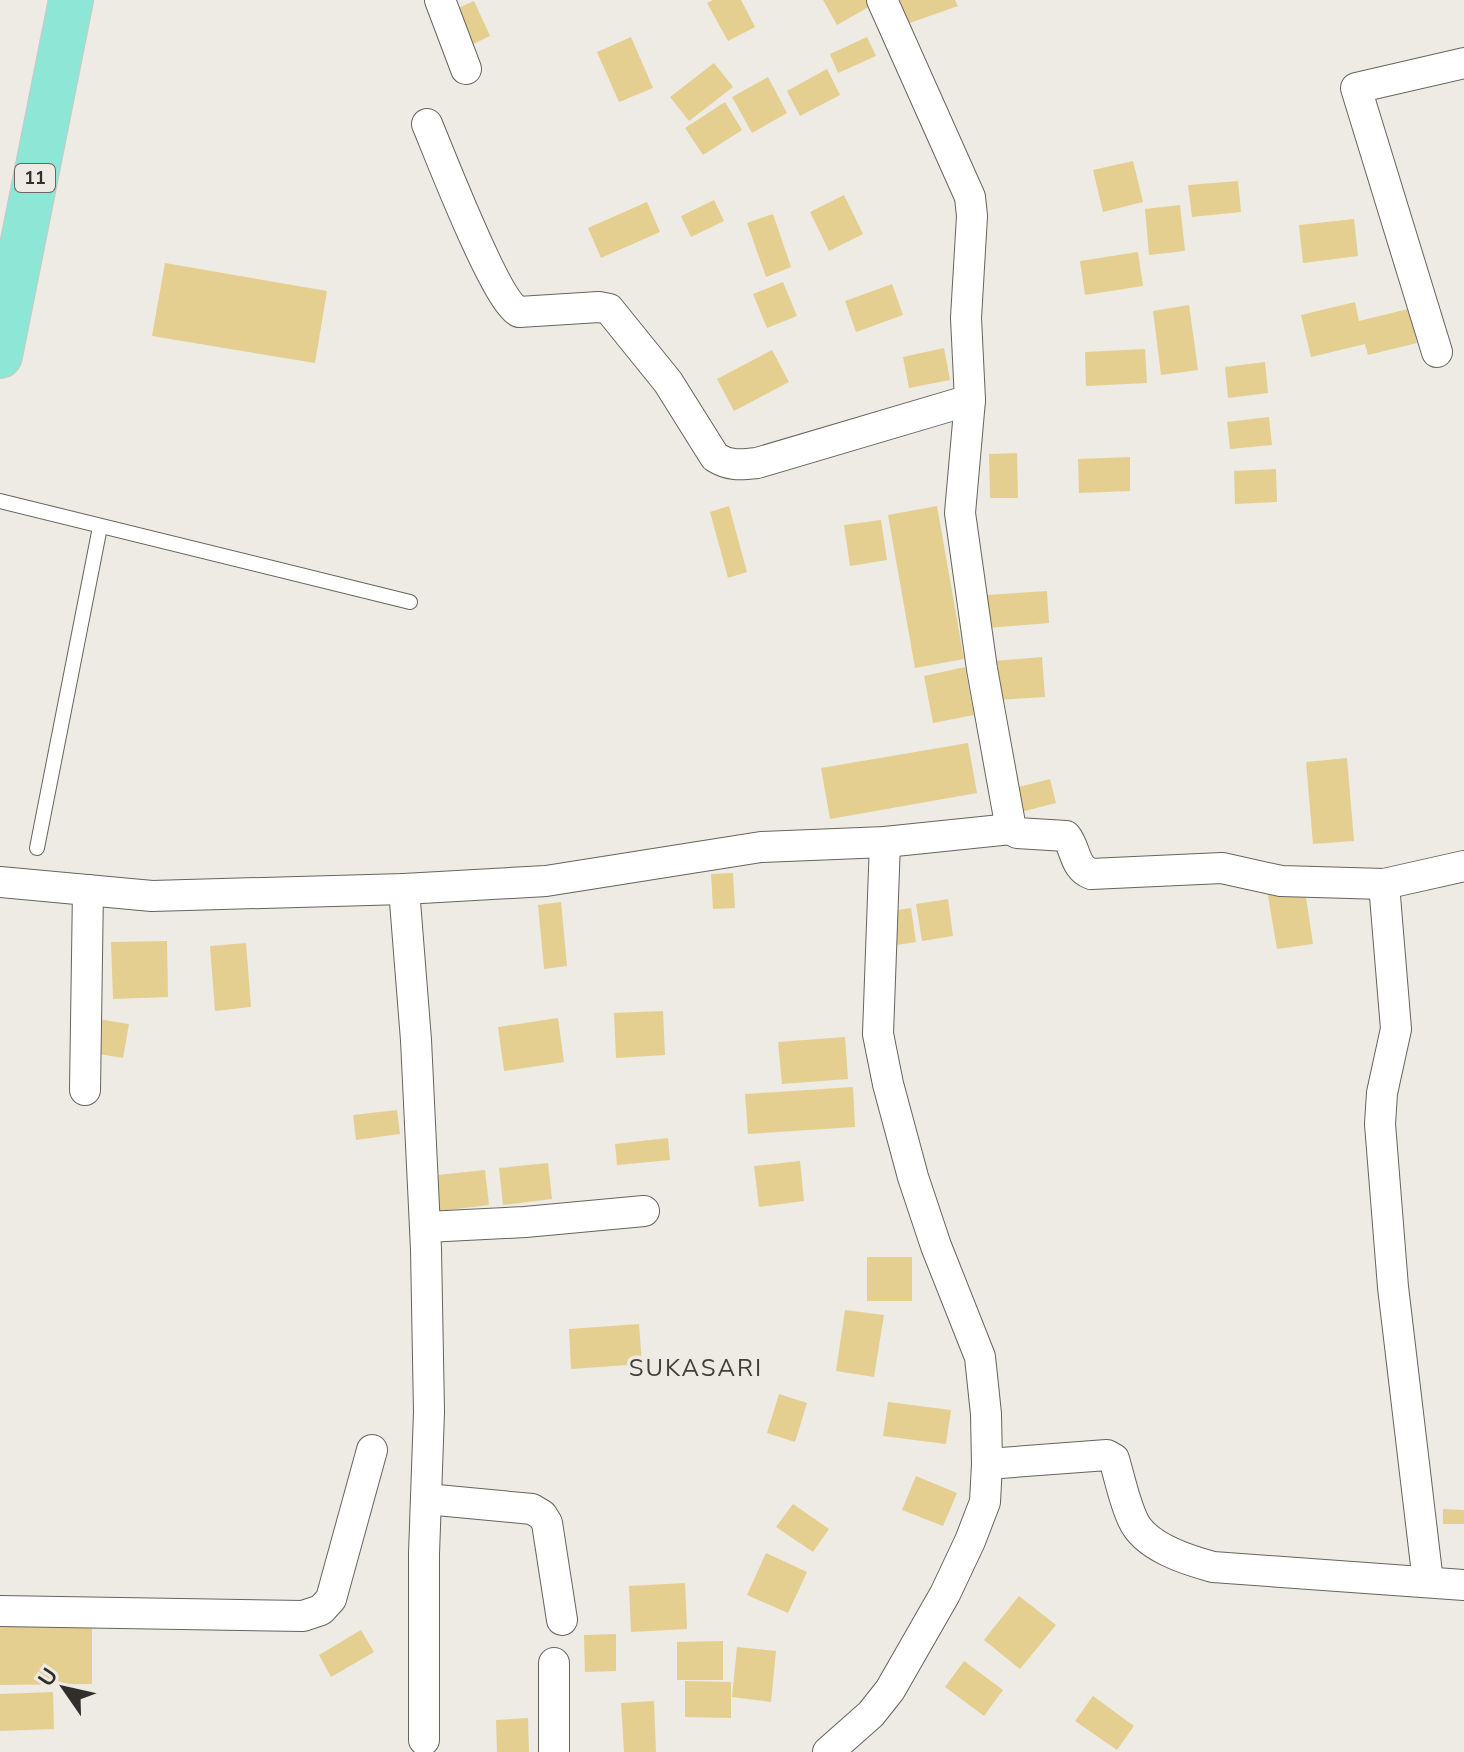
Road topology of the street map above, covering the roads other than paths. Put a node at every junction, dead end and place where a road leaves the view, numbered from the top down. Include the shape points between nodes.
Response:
1 (71, 0) edge
2 (440, 0) edge
3 (882, 0) edge
4 (1464, 63) edge
5 (466, 69) dead end
6 (427, 124) dead end
7 (1437, 352) dead end
8 (0, 356) edge
9 (970, 400) junction
10 (0, 501) edge
11 (100, 527) junction
12 (410, 602) dead end
13 (1011, 829) junction
14 (885, 842) junction
15 (37, 848) dead end
16 (1464, 866) edge
17 (0, 882) edge
18 (1384, 884) junction
19 (404, 889) junction
20 (88, 890) junction
21 (85, 1090) dead end
22 (644, 1211) dead end
23 (426, 1227) junction
24 (372, 1450) dead end
25 (987, 1464) junction
26 (426, 1499) junction
27 (1428, 1582) junction
28 (1464, 1585) edge
29 (0, 1611) edge
30 (562, 1620) dead end
31 (554, 1663) dead end
32 (424, 1740) dead end
33 (554, 1752) edge
34 (828, 1752) edge

1 - 8 highway, 11
2 - 5 street
3 - 9 street via 970,197
4 - 7 street via 1356,88
6 - 9 street via 495,280 513,309 609,309 724,463 757,463
9 - 13 street via 960,513
10 - 11 lane
11 - 12 lane
11 - 15 lane
13 - 14 street
13 - 18 street via 1066,836 1078,863 1091,874 1222,868 1281,881
14 - 19 street via 761,847 546,881
14 - 25 street via 878,1034 913,1177 980,1357
16 - 18 street
17 - 20 street
18 - 27 street via 1396,1029 1380,1124 1393,1287
19 - 20 street via 152,896
19 - 23 street
20 - 21 street
22 - 23 street
23 - 26 street
24 - 29 street via 331,1599 321,1610 303,1616
25 - 27 street via 1107,1455 1114,1459 1134,1522 1143,1534 1201,1564
25 - 34 street via 985,1502 945,1594 890,1690
26 - 30 street via 532,1509 542,1515
26 - 32 street
27 - 28 street
31 - 33 street

